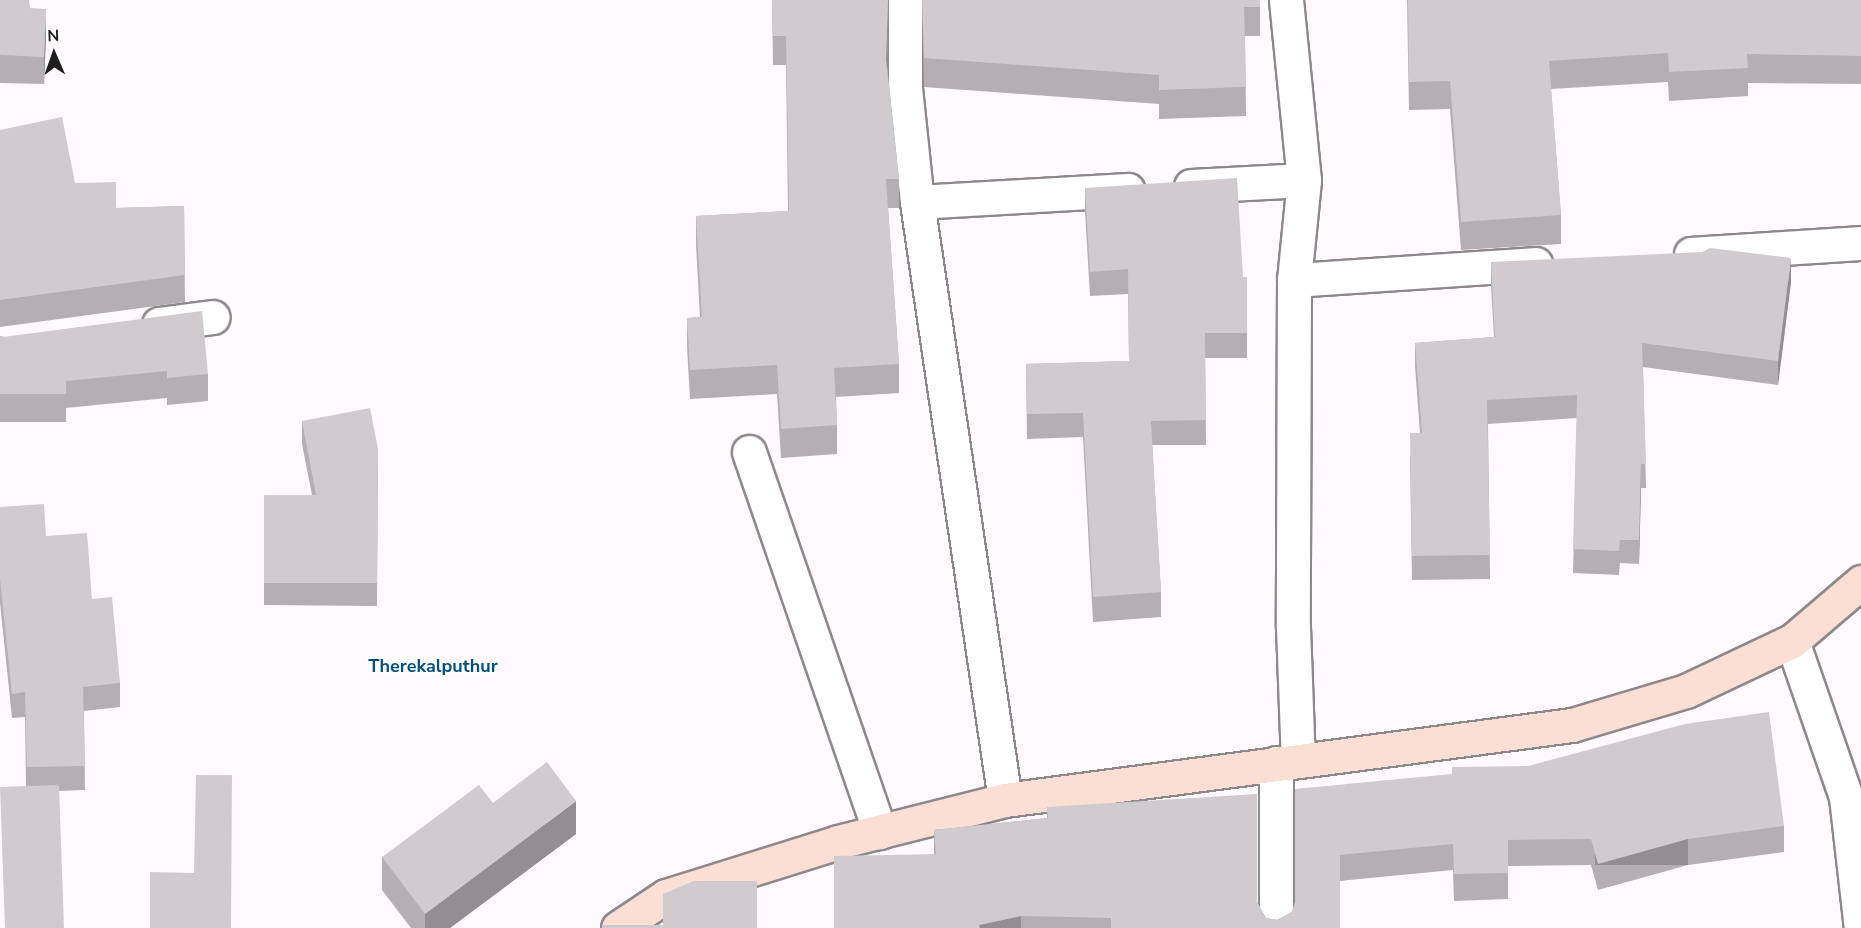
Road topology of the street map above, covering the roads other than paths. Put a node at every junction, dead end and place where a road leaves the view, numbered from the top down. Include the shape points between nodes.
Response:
1 (905, 0) edge
2 (1286, 0) edge
3 (1304, 180) junction
4 (917, 202) junction
5 (1861, 243) edge
6 (1660, 256) edge
7 (1566, 262) edge
8 (1294, 280) junction
9 (213, 317) dead end
10 (130, 328) edge
11 (749, 452) dead end
12 (1861, 582) edge
13 (1792, 641) junction
14 (1287, 762) junction
15 (1005, 800) junction
16 (880, 832) junction
17 (618, 928) edge
18 (1276, 928) edge
19 (1861, 928) edge

1 - 4 street via 905,88
2 - 3 street
3 - 4 street
3 - 8 street
4 - 15 street
5 - 6 street
7 - 8 street
8 - 14 street via 1293,627
9 - 10 street
11 - 16 street
12 - 13 main road
13 - 14 main road via 1686,691 1572,725
13 - 19 street via 1846,797
14 - 15 main road
14 - 18 street
15 - 16 main road
16 - 17 main road via 666,896

